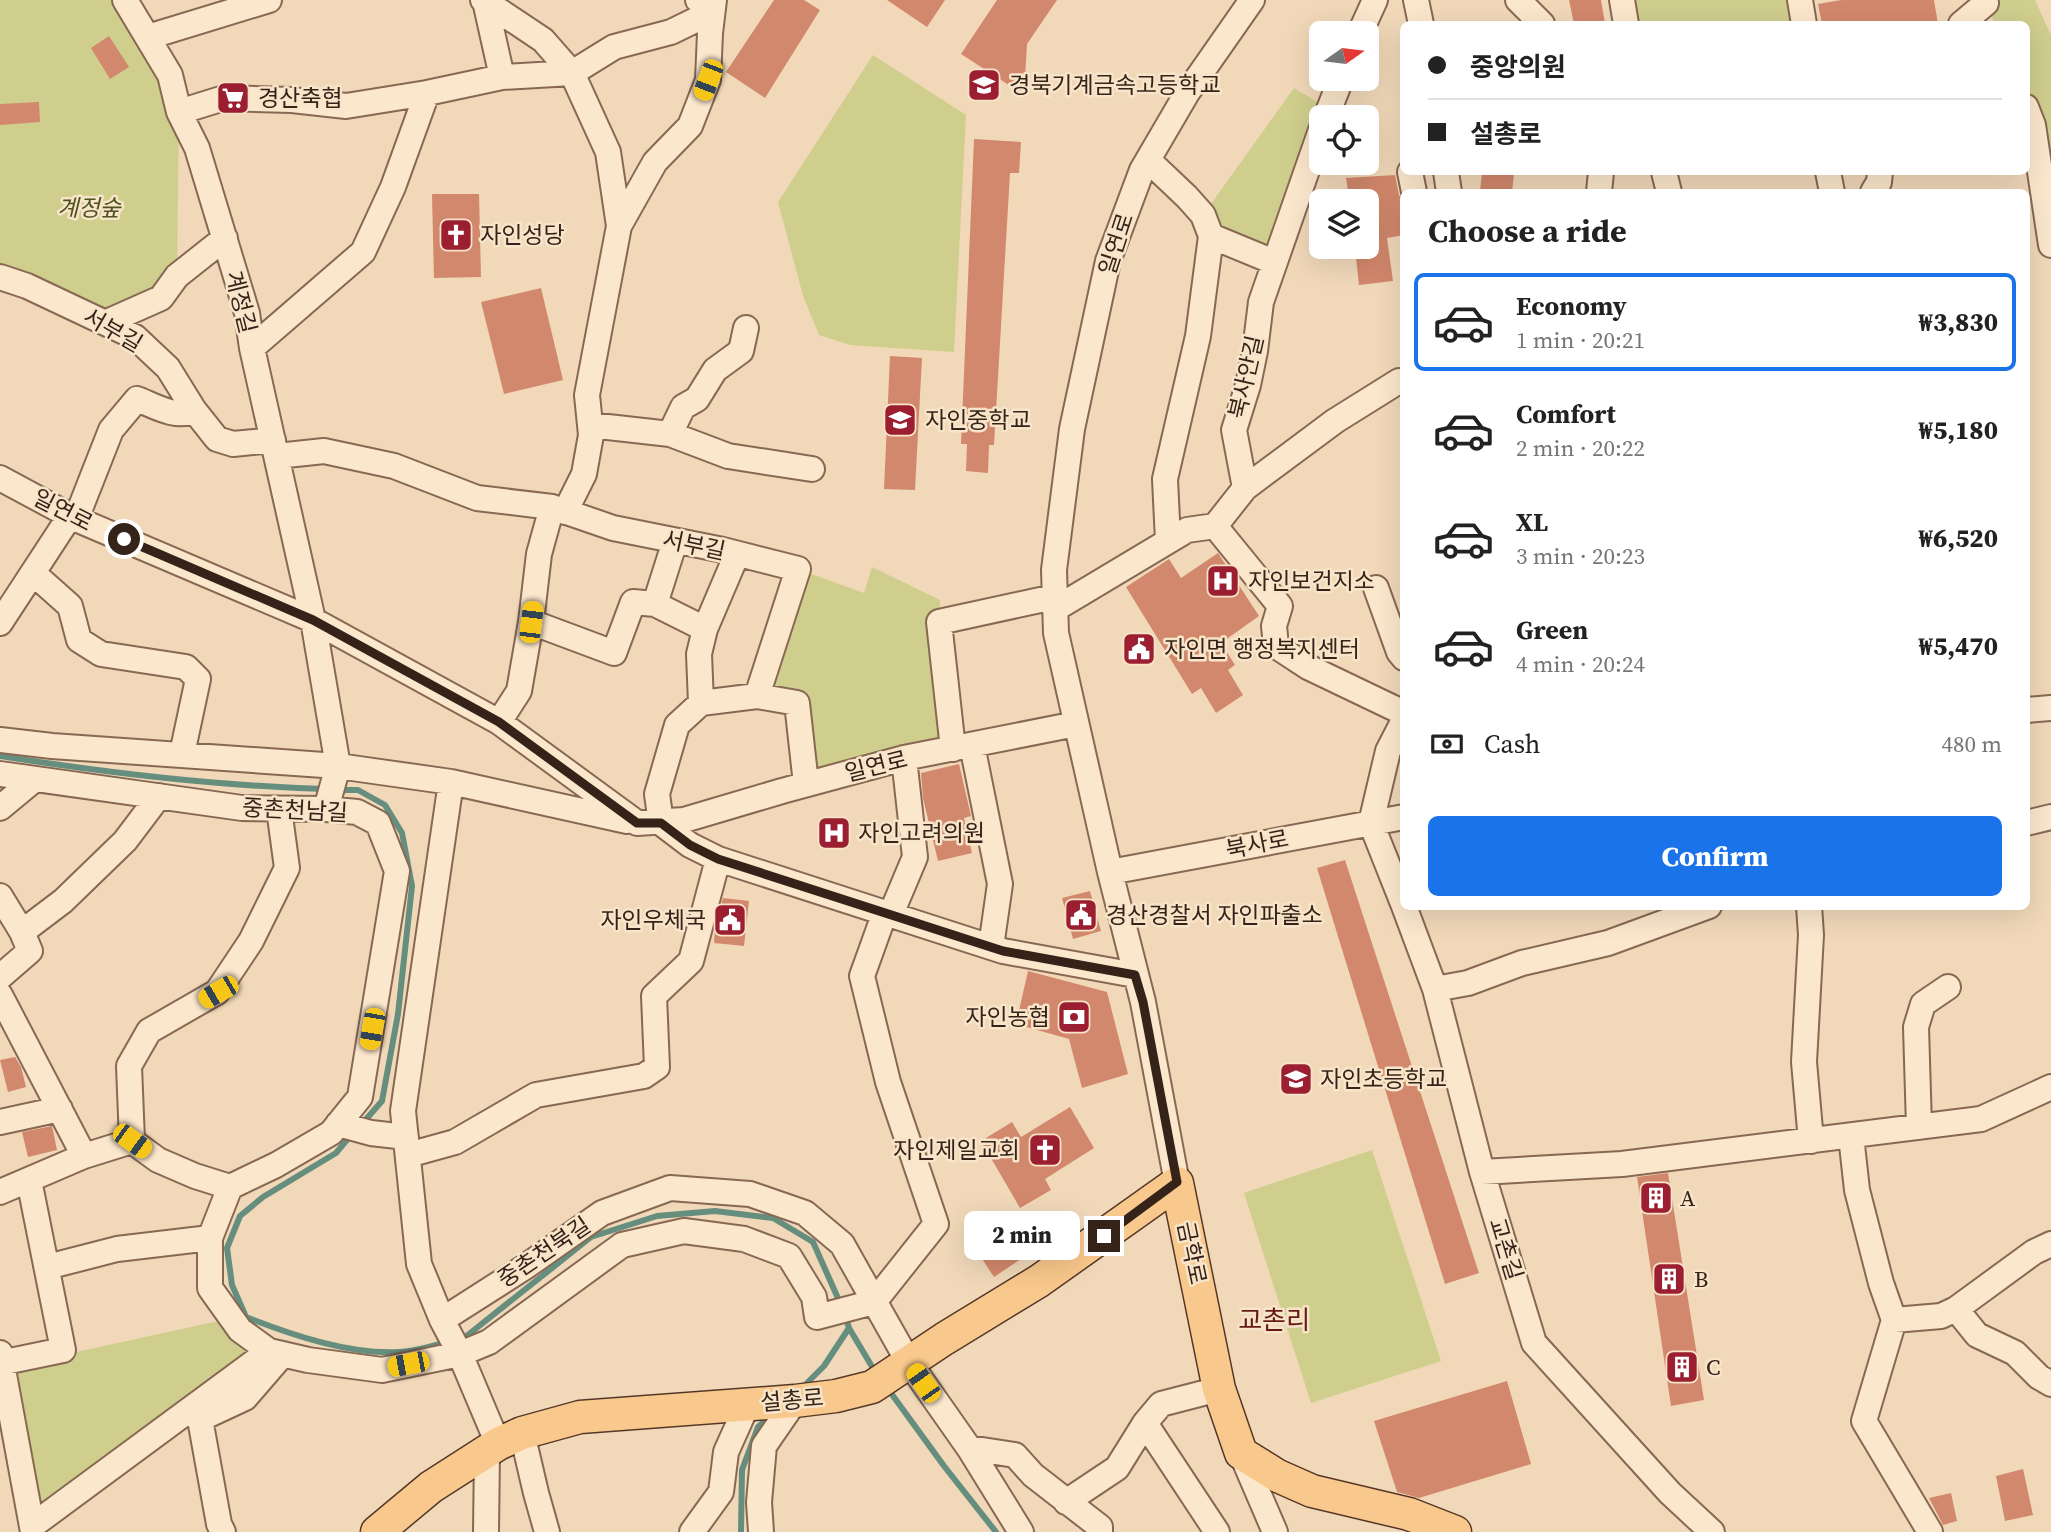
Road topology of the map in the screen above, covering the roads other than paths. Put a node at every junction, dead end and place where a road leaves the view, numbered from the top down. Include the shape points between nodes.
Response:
1 (125, 0) edge
2 (143, 0) edge
3 (269, 0) edge
4 (484, 0) edge
5 (1252, 0) edge
6 (1375, 0) edge
7 (1415, 0) edge
8 (1518, 0) edge
9 (1622, 0) edge
10 (1800, 0) edge
11 (708, 4) edge
12 (1989, 9) edge
13 (1365, 21) edge
14 (1412, 21) edge
15 (1419, 21) edge
16 (1539, 21) edge
17 (1626, 21) edge
18 (1804, 21) edge
19 (1967, 21) edge
20 (145, 32) junction
21 (572, 73) junction
22 (502, 77) junction
23 (427, 93) junction
24 (179, 112) junction
25 (2037, 114) edge
26 (1148, 160) junction
27 (1309, 164) edge
28 (619, 226) junction
29 (1211, 236) junction
30 (225, 238) junction
31 (2051, 245) edge
32 (1274, 262) junction
33 (0, 277) edge
34 (107, 323) junction
35 (746, 328) dead end
36 (252, 348) junction
37 (1400, 383) edge
38 (194, 410) junction
39 (590, 425) junction
40 (670, 434) junction
41 (275, 448) junction
42 (811, 469) dead end
43 (0, 478) edge
44 (1245, 488) junction
45 (558, 510) junction
46 (73, 517) junction
47 (1215, 526) junction
48 (675, 541) junction
49 (1168, 541) junction
50 (737, 554) junction
51 (33, 572) junction
52 (1376, 588) dead end
53 (1054, 603) junction
54 (655, 604) junction
55 (313, 620) junction
56 (531, 622) junction
57 (0, 623) edge
58 (705, 629) junction
59 (1400, 653) edge
60 (757, 696) junction
61 (701, 703) junction
62 (2051, 708) edge
63 (2030, 710) edge
64 (1400, 711) edge
65 (499, 722) junction
66 (1076, 724) junction
67 (1400, 728) edge
68 (0, 740) edge
69 (962, 747) junction
70 (182, 754) junction
71 (904, 758) junction
72 (338, 766) junction
73 (0, 774) edge
74 (35, 779) junction
75 (451, 782) junction
76 (806, 785) junction
77 (159, 796) junction
78 (0, 808) edge
79 (279, 808) junction
80 (326, 809) junction
81 (2051, 817) edge
82 (1400, 818) edge
83 (1371, 822) junction
84 (2030, 822) edge
85 (637, 823) junction
86 (661, 823) junction
87 (718, 859) junction
88 (1110, 872) junction
89 (0, 896) edge
90 (1400, 896) edge
91 (1405, 910) edge
92 (1698, 910) edge
93 (1809, 910) edge
94 (888, 913) junction
95 (22, 932) junction
96 (991, 947) junction
97 (1135, 975) junction
98 (0, 977) edge
99 (1948, 987) dead end
100 (1435, 989) junction
101 (0, 995) edge
102 (2051, 1087) edge
103 (60, 1109) junction
104 (0, 1122) edge
105 (338, 1124) junction
106 (1919, 1127) junction
107 (1851, 1136) junction
108 (132, 1141) junction
109 (1811, 1141) junction
110 (407, 1146) junction
111 (85, 1156) junction
112 (1482, 1172) junction
113 (29, 1180) junction
114 (1177, 1182) junction
115 (230, 1187) junction
116 (0, 1192) edge
117 (210, 1238) junction
118 (2051, 1244) edge
119 (47, 1267) junction
120 (874, 1302) junction
121 (1956, 1309) junction
122 (442, 1320) junction
123 (1894, 1320) junction
124 (276, 1353) junction
125 (460, 1354) junction
126 (1, 1359) edge
127 (908, 1361) junction
128 (2051, 1384) edge
129 (1219, 1389) junction
130 (795, 1401) junction
131 (748, 1403) junction
132 (1145, 1423) junction
133 (502, 1443) junction
134 (969, 1448) junction
135 (1241, 1453) junction
136 (1066, 1502) junction
137 (33, 1529) edge
138 (223, 1532) edge
139 (377, 1532) edge
140 (486, 1532) edge
141 (547, 1532) edge
142 (692, 1532) edge
143 (761, 1532) edge
144 (1021, 1532) edge
145 (1100, 1532) edge
146 (1217, 1532) edge
147 (1275, 1532) edge
148 (1455, 1532) edge
149 (1712, 1532) edge
150 (1930, 1532) edge

1 - 20 street, 계정길
2 - 20 street
3 - 20 street
4 - 21 street via 543,40
4 - 22 street
5 - 26 street, 일연로 via 1187,93
6 - 13 street
7 - 14 street
7 - 15 street
8 - 16 street
9 - 17 street
10 - 18 street
11 - 21 street via 671,32 614,47
11 - 28 street via 708,80 690,126 655,162
12 - 19 street
20 - 24 street, 계정길 via 170,75
21 - 22 street
21 - 28 street via 608,152
22 - 23 street
23 - 24 street via 346,106 224,99
23 - 36 street via 393,187 363,252
24 - 30 street, 계정길 via 197,148
25 - 31 street
26 - 29 street via 1203,215
26 - 53 street, 일연로 via 1108,261 1072,429
27 - 32 street, 북사안길
28 - 39 street via 587,395
29 - 32 street
29 - 49 street via 1198,336 1165,479
30 - 34 street via 177,276 161,298
30 - 36 street, 계정길
32 - 44 street, 북사안길 via 1234,430
33 - 34 street, 서부길
34 - 38 street, 서부길 via 135,337 168,368
35 - 40 street via 741,351 715,370 697,399 683,407
36 - 41 street, 계정길
37 - 44 street via 1335,421
38 - 41 street, 서부길 via 217,439
38 - 46 street via 170,412 137,399 111,430
39 - 40 street
39 - 45 street via 584,474
40 - 42 street via 728,456
41 - 45 street, 서부길 via 324,451 394,466 477,498
41 - 55 street, 계정길
43 - 46 street, 일연로
44 - 47 street
45 - 48 street, 서부길
45 - 56 street via 539,554
46 - 51 street
46 - 55 street, 일연로
47 - 49 street via 1186,530
47 - 64 street via 1280,606 1274,626 1276,646 1308,667
48 - 50 street, 서부길
48 - 54 street
49 - 53 street
50 - 58 street
50 - 60 street, 서부길 via 798,569
51 - 57 street
51 - 70 street via 70,606 79,640 101,654 186,667 198,679
52 - 59 street
53 - 66 street, 일연로
53 - 69 street via 939,622
54 - 56 street via 633,602 614,653
54 - 58 street
55 - 65 street, 일연로
55 - 72 street, 계정길
56 - 65 street via 519,691
58 - 61 street via 699,654
60 - 61 street
60 - 76 street via 797,703
61 - 86 street via 677,725 657,794
62 - 63 street
65 - 85 street, 일연로
66 - 69 street, 일연로
66 - 88 street, 금학로
67 - 83 street via 1388,751
68 - 70 street
69 - 71 street, 일연로
69 - 96 street via 1000,884
70 - 72 street
71 - 76 street, 일연로
71 - 94 street via 915,857
72 - 75 street
72 - 80 street
73 - 74 street, 중촌천남길
74 - 77 street, 중촌천남길
74 - 78 street
75 - 85 street
75 - 110 street via 403,1111
76 - 86 street, 일연로
77 - 79 street, 중촌천남길 via 242,808
77 - 95 street via 116,849 63,901
79 - 80 street, 중촌천남길
79 - 108 street via 287,868 251,941 218,992 149,1031 129,1066
80 - 105 street, 중촌천남길 via 357,812 378,823 397,871 360,1097
81 - 84 street
82 - 83 street, 북사로
83 - 88 street, 북사로
83 - 90 street, 교촌길
85 - 86 street, 일연로
86 - 87 street
87 - 94 street
87 - 110 street via 691,961 654,996 657,1067 644,1076 536,1095 455,1142
88 - 97 street, 금학로
89 - 95 street
91 - 100 street, 교촌길
92 - 100 street via 1608,943
93 - 109 street via 1804,1062
94 - 96 street
94 - 120 street via 862,976 888,1082 936,1224
95 - 98 street via 30,951
96 - 97 street
97 - 114 street, 금학로
99 - 106 street via 1923,1004 1916,1027
100 - 112 street, 교촌길
101 - 103 street
102 - 106 street via 1981,1119
103 - 104 street
103 - 111 street
105 - 110 street
105 - 115 street, 중촌천남길 via 320,1140
106 - 107 street
107 - 109 street
107 - 123 street via 1857,1189
108 - 111 street
108 - 115 street via 158,1160
109 - 112 street via 1622,1164
110 - 122 street via 418,1264
111 - 113 street
112 - 149 street, 교촌길 via 1534,1343
113 - 116 street
113 - 119 street
114 - 127 main road, 설총로 via 1039,1281
114 - 129 main road, 금학로
115 - 117 street
117 - 119 street via 117,1249
117 - 124 street via 210,1288 240,1330
118 - 121 street
119 - 126 street via 63,1350
120 - 122 street, 중촌천북길 via 842,1244 806,1213 750,1194 670,1188 602,1213
120 - 125 street via 817,1317 814,1297 789,1256 744,1239 684,1231 622,1245 489,1342
120 - 127 street, 중촌천북길
121 - 123 street via 1941,1316
121 - 128 street via 1977,1335 2015,1353
122 - 125 street
123 - 150 street via 1864,1421
124 - 125 street via 382,1370
124 - 137 street
124 - 138 street via 245,1398 200,1419
125 - 133 street
126 - 137 street
127 - 130 main road, 설총로 via 872,1387
127 - 134 street, 중촌천북길
129 - 132 street via 1161,1404
129 - 135 main road, 금학로
130 - 131 main road, 설총로
130 - 143 street via 764,1446
131 - 133 main road, 설총로 via 580,1418
131 - 142 street via 726,1452 722,1492
132 - 136 street via 1117,1468
132 - 146 street
133 - 139 main road, 설총로 via 431,1487
133 - 140 street
133 - 141 street
134 - 136 street via 1015,1455
134 - 144 street, 중촌천북길
135 - 147 street, 금학로
135 - 148 main road via 1312,1491 1409,1514
136 - 145 street via 1100,1527

